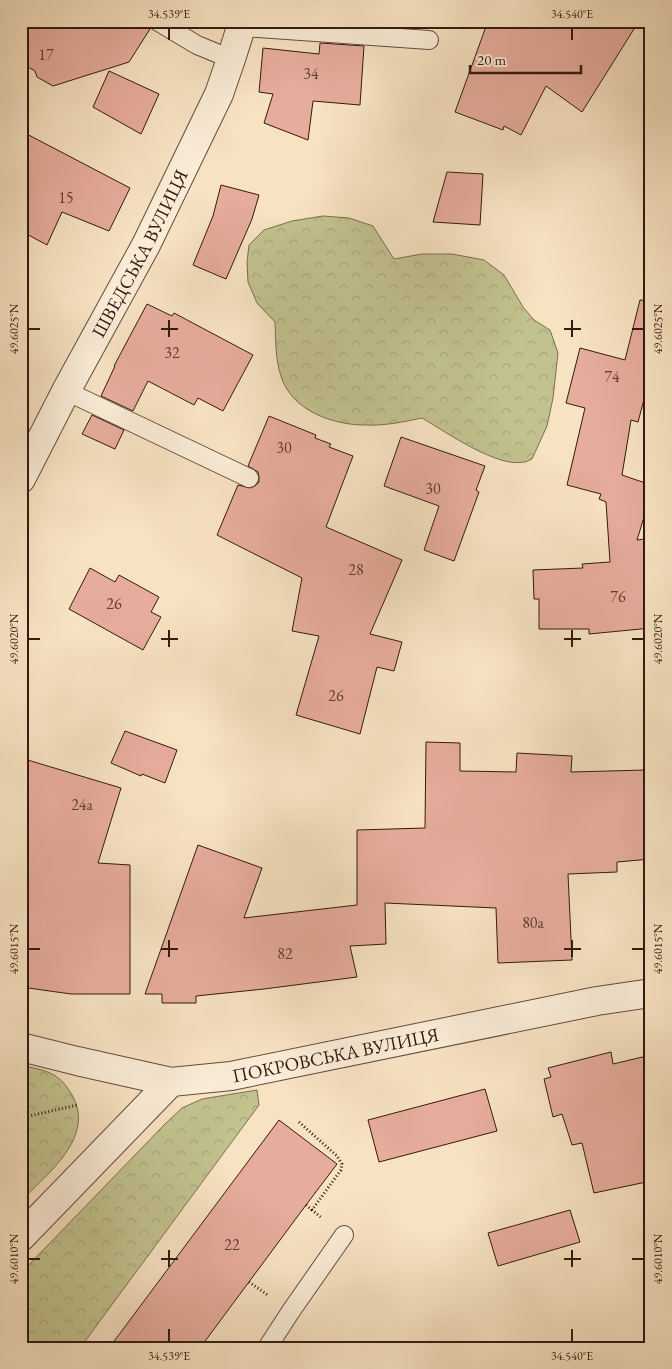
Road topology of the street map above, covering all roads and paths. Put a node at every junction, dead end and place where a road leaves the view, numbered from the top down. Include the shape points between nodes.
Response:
1 (157, 21) edge
2 (243, 24) edge
3 (428, 40) dead end
4 (232, 60) junction
5 (66, 391) junction
6 (249, 478) dead end
7 (21, 479) edge
8 (651, 994) edge
9 (21, 1047) edge
10 (172, 1082) junction
11 (77, 1105) dead end
12 (21, 1118) edge
13 (299, 1122) dead end
14 (306, 1205) dead end
15 (312, 1210) junction
16 (344, 1235) joint
17 (21, 1236) edge
18 (267, 1348) edge

1 - 4 lane via 197,45
2 - 3 lane
2 - 4 street, ШВЕДСЬКА ВУЛИЦЯ
4 - 5 street, ШВЕДСЬКА ВУЛИЦЯ via 146,246
5 - 6 lane
5 - 7 street, ШВЕДСЬКА ВУЛИЦЯ
8 - 10 street, ПОКРОВСЬКА ВУЛИЦЯ via 597,1001 232,1076
9 - 10 street, ПОКРОВСЬКА ВУЛИЦЯ
10 - 17 street
11 - 12 path
13 - 15 path via 338,1156 342,1164 342,1170
14 - 15 path
15 - 16 path
16 - 18 lane

